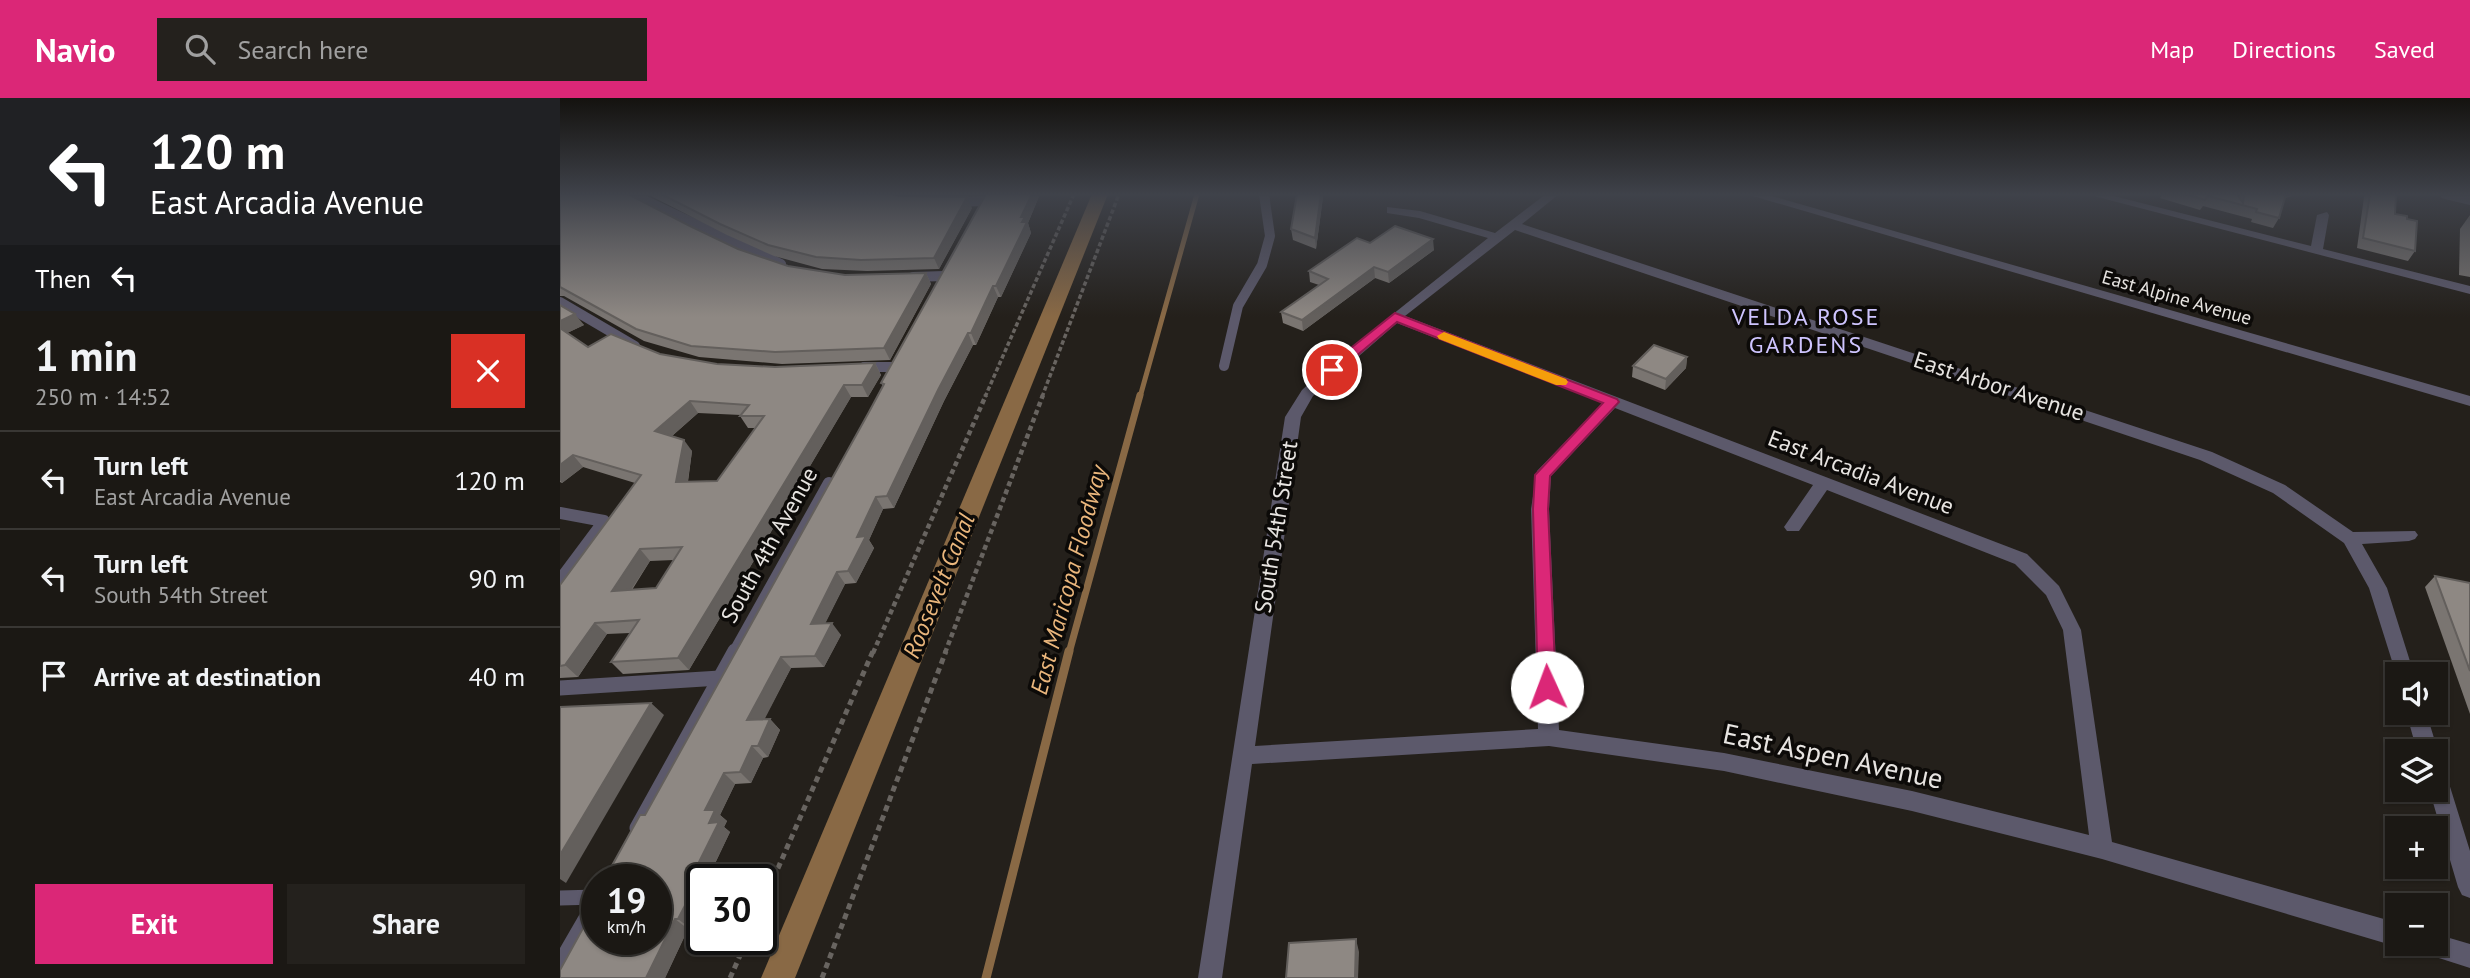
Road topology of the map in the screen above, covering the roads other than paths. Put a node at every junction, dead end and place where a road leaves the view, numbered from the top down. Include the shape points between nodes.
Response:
1 (717, 235) edge
2 (1270, 235) edge
3 (1490, 235) edge
4 (1500, 235) edge
5 (1543, 235) edge
6 (1894, 235) edge
7 (2257, 235) edge
8 (2319, 235) edge
9 (1497, 237) junction
10 (2316, 251) junction
11 (792, 268) edge
12 (944, 276) edge
13 (904, 277) edge
14 (2470, 290) edge
15 (560, 302) edge
16 (1395, 317) junction
17 (646, 350) edge
18 (1224, 366) dead end
19 (894, 367) edge
20 (853, 368) edge
21 (2470, 401) edge
22 (1612, 402) junction
23 (834, 475) edge
24 (1823, 483) junction
25 (560, 513) edge
26 (1793, 527) dead end
27 (2409, 535) dead end
28 (2350, 539) junction
29 (560, 580) edge
30 (2400, 662) edge
31 (720, 678) junction
32 (560, 688) edge
33 (1549, 737) junction
34 (1242, 756) junction
35 (2444, 802) edge
36 (627, 845) edge
37 (2102, 849) junction
38 (2470, 887) edge
39 (560, 898) edge
40 (581, 898) edge
41 (581, 926) edge
42 (2385, 931) edge
43 (2448, 950) edge
44 (2470, 956) edge
45 (560, 963) edge
46 (1210, 978) edge

1 - 11 lane
2 - 18 lane via 1262,265 1238,306
3 - 9 street
4 - 9 street, South 54th Street
5 - 28 street, East Arbor Avenue via 2206,456 2279,489
6 - 21 street, East Alpine Avenue
7 - 10 street
8 - 10 street
9 - 16 street, South 54th Street
10 - 14 street
12 - 13 lane
15 - 17 lane
16 - 22 street, East Arcadia Avenue
16 - 34 street, South 54th Street via 1307,393 1293,417
19 - 20 lane
22 - 24 street, East Arcadia Avenue
22 - 33 street via 1543,475
23 - 31 lane, South 4th Avenue
24 - 26 street
24 - 37 street, East Arcadia Avenue via 2021,559 2053,591 2072,629
25 - 29 lane via 604,521
27 - 28 street
28 - 30 street, East Arbor Avenue via 2378,588
31 - 32 lane
31 - 36 lane, South 4th Avenue
33 - 34 street, East Aspen Avenue
33 - 37 street, East Aspen Avenue via 1724,762 1912,801
34 - 46 street, South 54th Street
35 - 38 street
37 - 42 street, East Aspen Avenue
39 - 40 lane
41 - 45 lane
43 - 44 street

